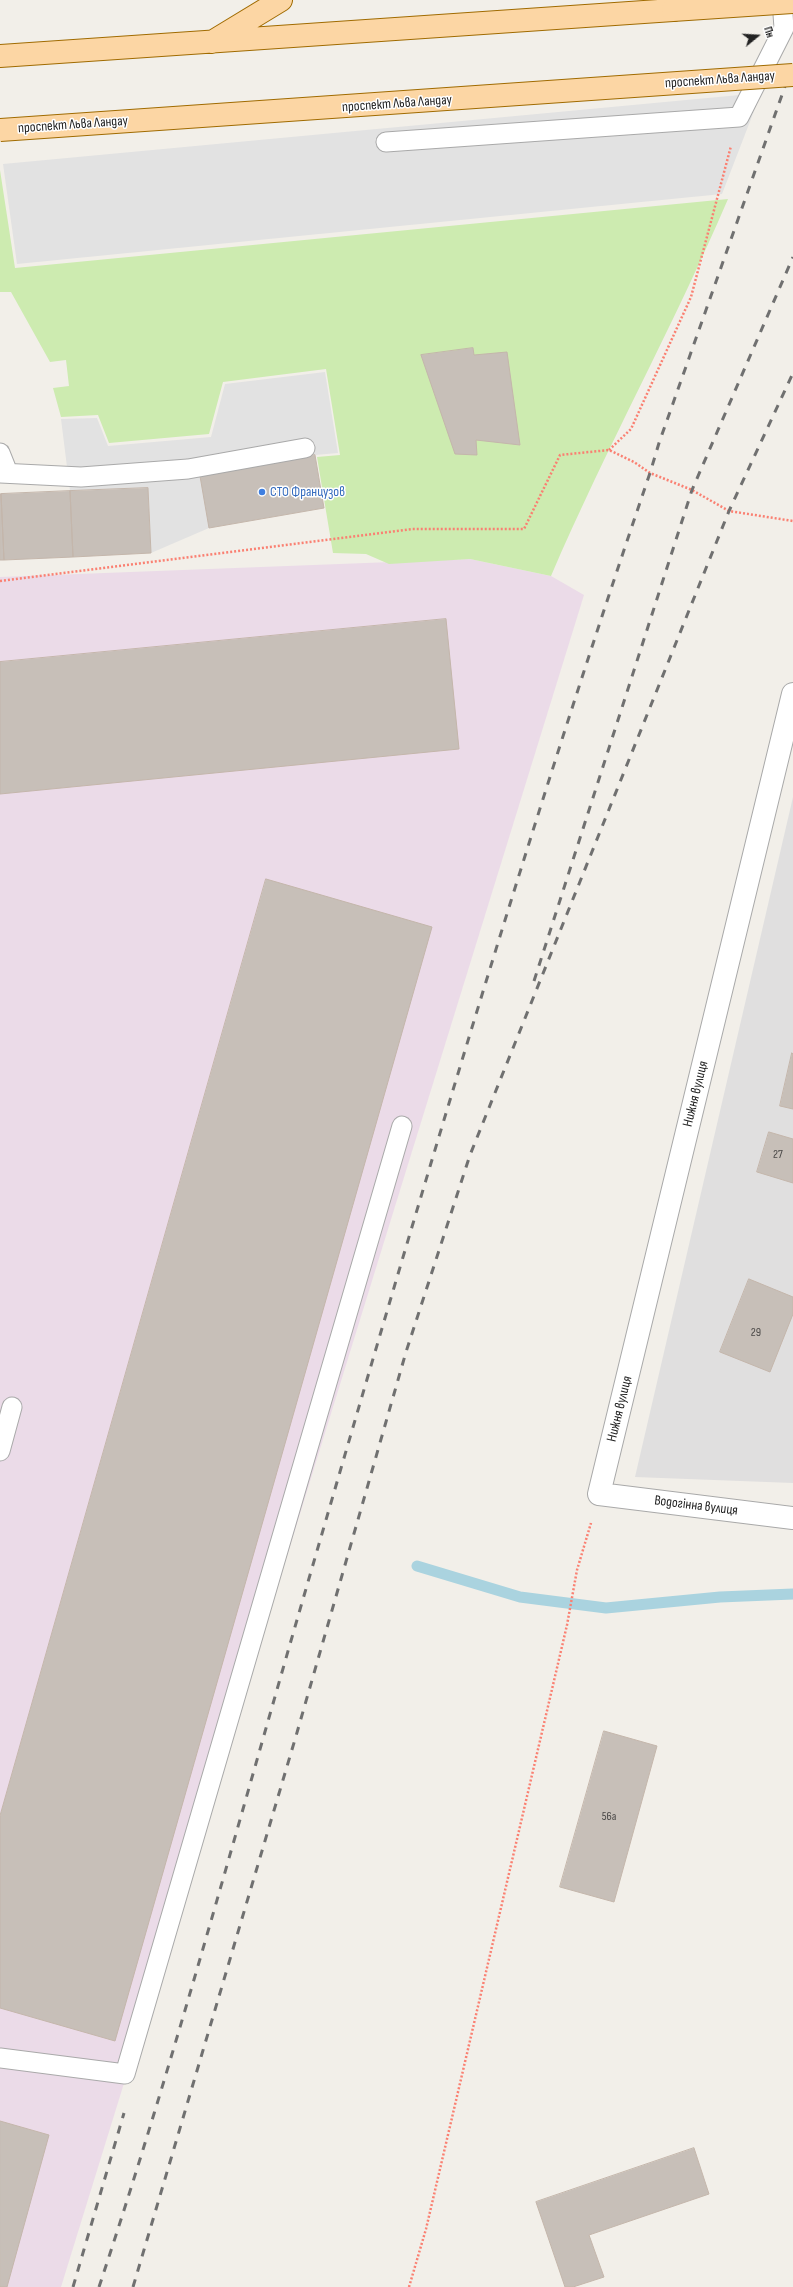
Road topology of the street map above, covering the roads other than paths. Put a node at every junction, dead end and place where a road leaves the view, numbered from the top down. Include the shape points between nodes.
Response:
1 (281, 0) edge
2 (651, 0) edge
3 (782, 0) edge
4 (793, 2) edge
5 (673, 10) junction
6 (210, 43) junction
7 (0, 56) edge
8 (793, 75) edge
9 (0, 130) edge
10 (386, 142) dead end
11 (305, 448) dead end
12 (0, 453) edge
13 (4, 473) edge
14 (793, 694) edge
15 (402, 1126) dead end
16 (12, 1407) dead end
17 (0, 1452) edge
18 (599, 1494) joint
19 (793, 1518) edge
20 (0, 2058) edge

1 - 6 main road
2 - 5 main road
3 - 10 lane via 784,28 739,117
4 - 5 main road, bridge
5 - 6 main road
6 - 7 main road
8 - 9 main road, проспект Льва Ландау, bridge
11 - 13 lane via 188,469 81,477
12 - 13 lane
14 - 18 street, Нижня вулиця
15 - 20 lane via 125,2074
16 - 17 lane
18 - 19 street, Водогінна вулиця

